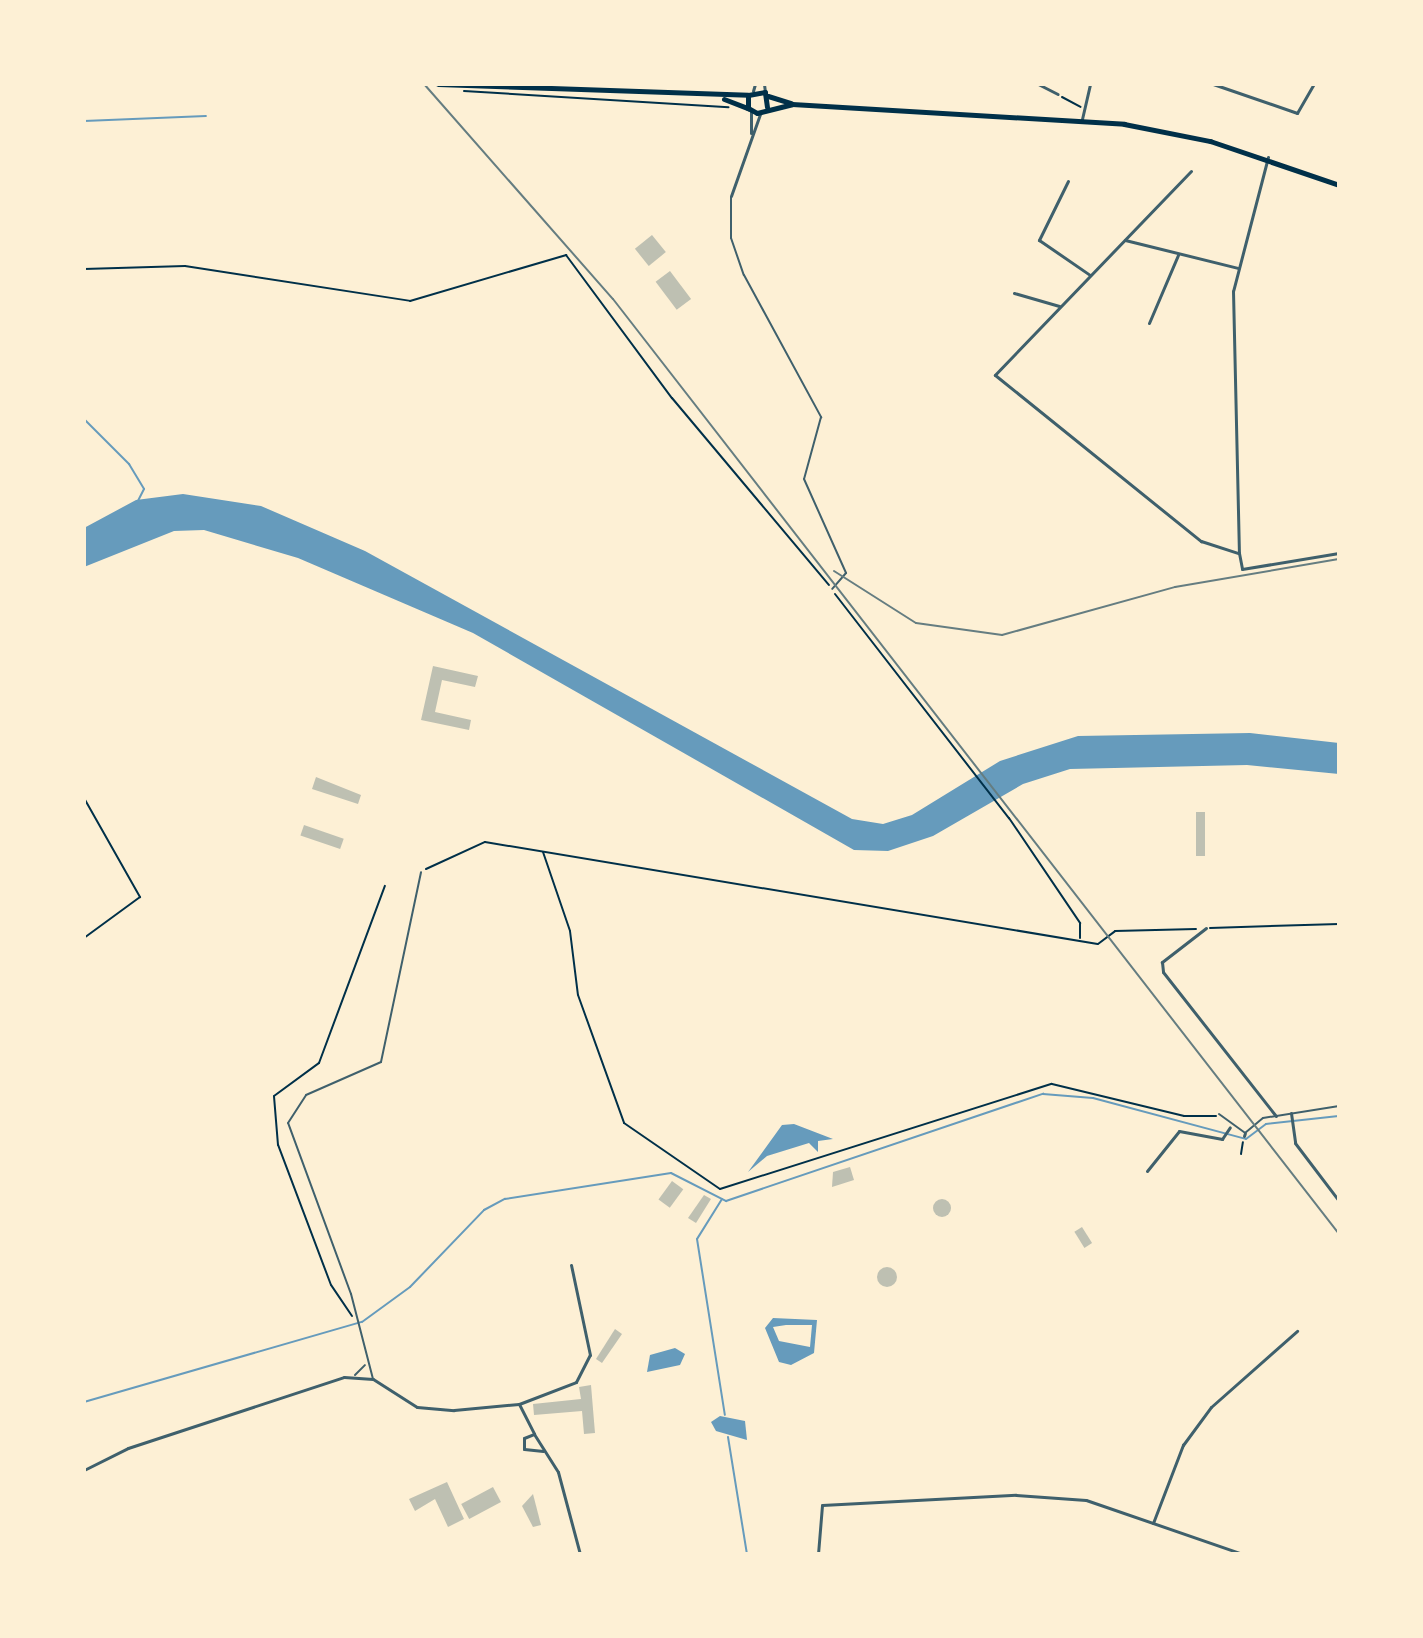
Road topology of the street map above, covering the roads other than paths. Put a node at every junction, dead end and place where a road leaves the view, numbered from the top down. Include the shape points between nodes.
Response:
1 (438, 84) edge
2 (764, 84) edge
3 (1038, 84) edge
4 (1090, 84) edge
5 (1213, 84) edge
6 (1314, 84) edge
7 (449, 85) edge
8 (752, 90) edge
9 (766, 94) junction
10 (1058, 94) road end
11 (723, 99) junction
12 (792, 104) junction
13 (767, 107) junction
14 (749, 109) junction
15 (761, 113) junction
16 (1082, 119) junction
17 (751, 133) junction
18 (1268, 157) junction
19 (1191, 171) dead end
20 (1068, 181) dead end
21 (1339, 185) edge
22 (731, 196) joint
23 (1124, 239) junction
24 (1178, 255) junction
25 (1238, 268) junction
26 (1090, 275) junction
27 (1014, 293) dead end
28 (1059, 306) junction
29 (1149, 323) dead end
30 (1239, 553) junction
31 (1339, 553) edge
32 (832, 589) road end
33 (421, 872) road end
34 (1206, 928) road end
35 (1339, 1106) edge
36 (1291, 1113) junction
37 (1219, 1114) road end
38 (1276, 1116) junction
39 (1227, 1131) junction
40 (1147, 1171) dead end
41 (1339, 1201) edge
42 (571, 1265) dead end
43 (1297, 1331) dead end
44 (366, 1365) junction
45 (355, 1375) junction
46 (373, 1379) junction
47 (519, 1404) junction
48 (534, 1434) junction
49 (543, 1451) junction
50 (84, 1470) edge
51 (1153, 1523) junction
52 (580, 1554) edge
53 (818, 1554) edge
54 (1243, 1554) edge

1 - 7 main road
2 - 9 street
3 - 10 street
4 - 16 street
5 - 6 street via 1297,113
7 - 11 main road
8 - 9 main road
8 - 11 main road
8 - 14 main road
9 - 12 main road
9 - 13 main road
11 - 14 main road
12 - 13 main road
12 - 16 main road
13 - 15 main road
14 - 15 main road
14 - 17 street
15 - 17 street
16 - 18 main road
17 - 22 street
18 - 21 main road
18 - 25 street
19 - 23 street
20 - 26 street via 1039,240
22 - 32 lane via 731,238 744,275 821,417 804,479 846,573
23 - 24 street
23 - 26 street
24 - 25 street
24 - 29 street
25 - 30 street via 1230,345
26 - 28 street
27 - 28 street
28 - 30 street via 995,375 1201,541
30 - 31 street via 1242,569
33 - 44 lane via 381,1062 306,1095 288,1123 357,1319
34 - 38 street via 1162,962 1163,972
35 - 36 lane
36 - 38 lane
36 - 41 street via 1293,1131
37 - 39 lane
38 - 39 lane via 1244,1134
39 - 40 street via 1179,1131
42 - 47 street via 589,1365 576,1382
43 - 51 street via 1211,1407 1183,1445
44 - 45 lane
44 - 46 lane
45 - 46 street
45 - 50 street via 128,1448
46 - 47 street via 417,1407
47 - 48 street
48 - 49 street
48 - 49 street via 524,1438 524,1449
49 - 52 street via 561,1479
51 - 53 street via 1069,1496 828,1504 818,1512
51 - 54 street

